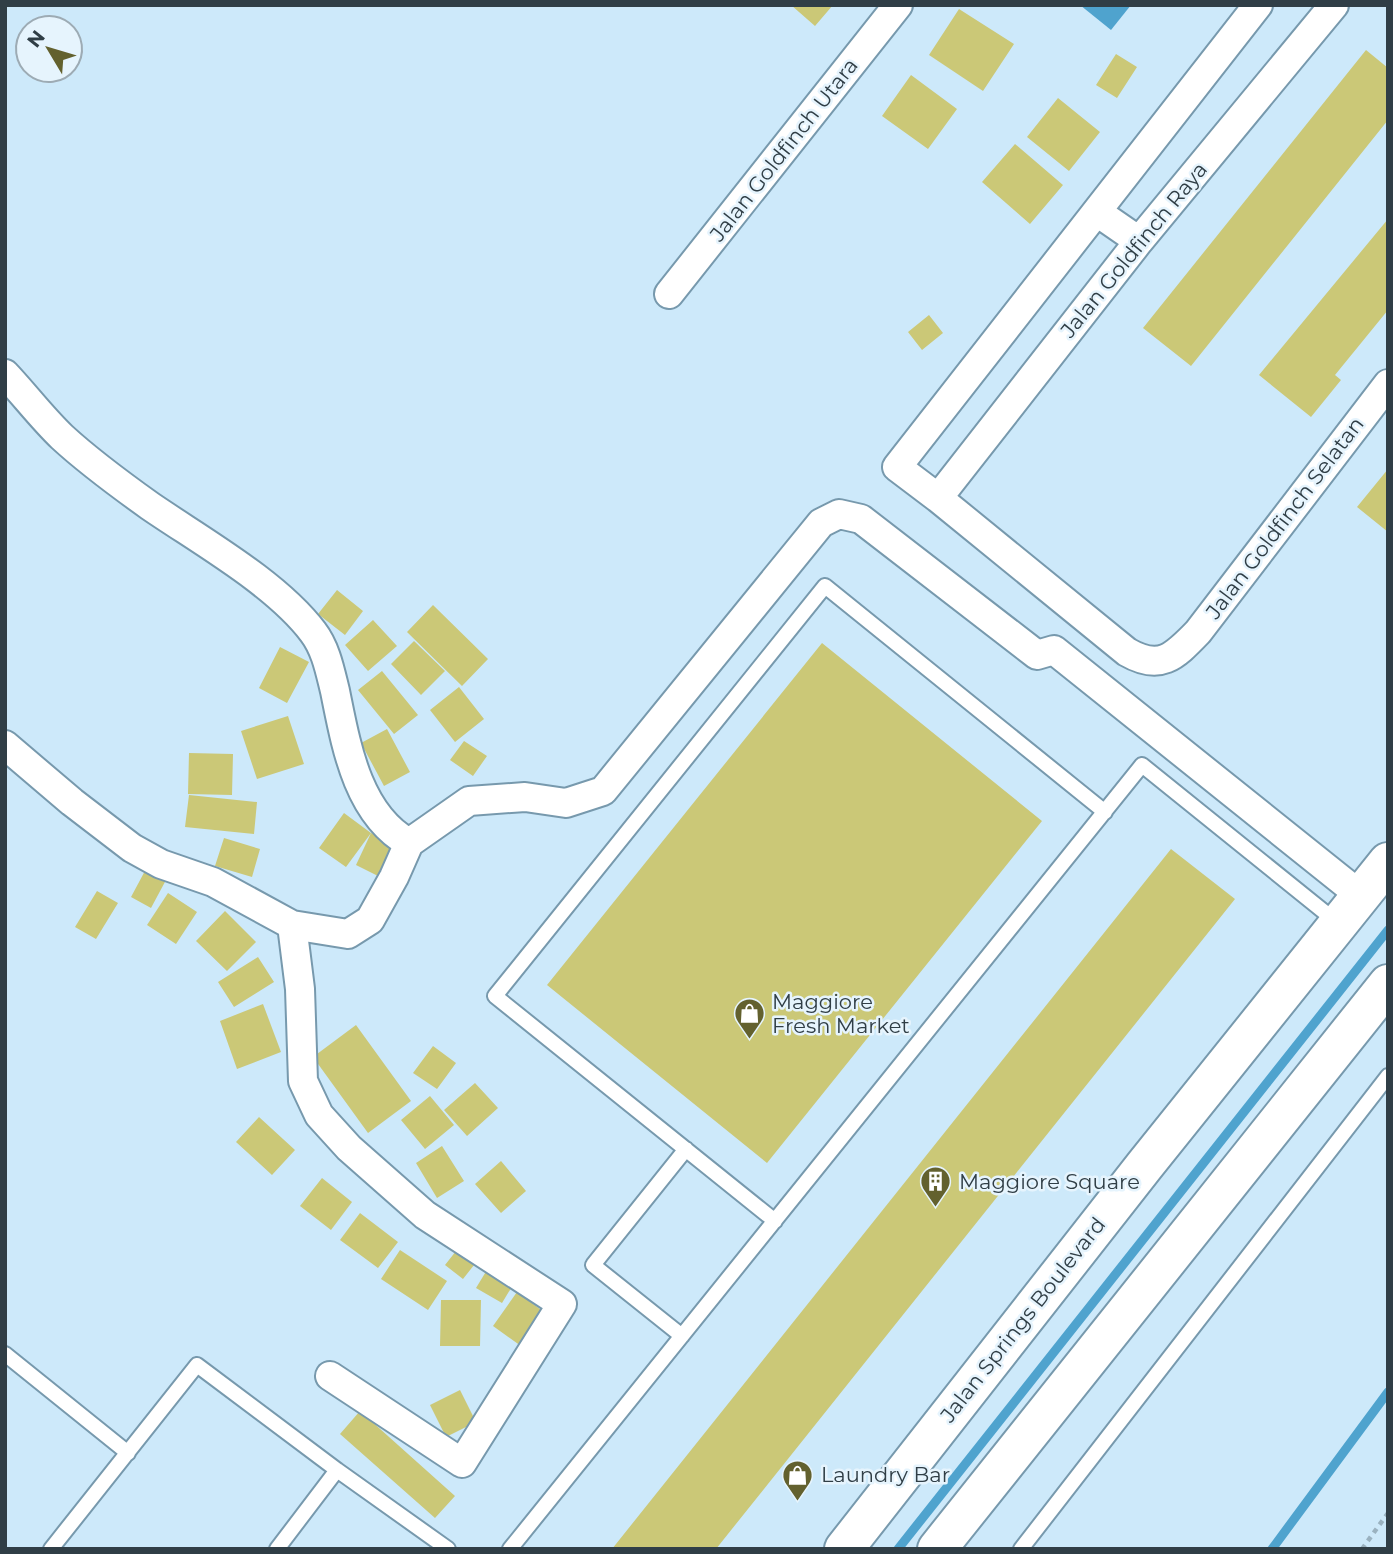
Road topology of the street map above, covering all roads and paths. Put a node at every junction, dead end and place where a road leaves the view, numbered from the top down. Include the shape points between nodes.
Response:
1 (898, 5) edge
2 (1258, 5) edge
3 (1334, 5) edge
4 (1097, 212) junction
5 (1139, 242) junction
6 (669, 294) dead end
7 (5, 374) edge
8 (1388, 384) edge
9 (938, 498) junction
10 (5, 745) edge
11 (1105, 812) junction
12 (409, 843) junction
13 (1388, 862) edge
14 (1349, 909) junction
15 (292, 925) junction
16 (1388, 984) edge
17 (1388, 1076) edge
18 (686, 1149) junction
19 (775, 1221) junction
20 (682, 1336) junction
21 (5, 1354) edge
22 (330, 1376) dead end
23 (128, 1453) junction
24 (337, 1470) junction
25 (1388, 1513) edge
26 (51, 1549) edge
27 (277, 1549) edge
28 (448, 1549) edge
29 (510, 1549) edge
30 (844, 1549) edge
31 (937, 1549) edge
32 (1021, 1549) edge
33 (1362, 1549) edge

1 - 6 street, Jalan Goldfinch Utara
2 - 4 street
3 - 5 street, Jalan Goldfinch Raya
4 - 5 street
4 - 9 street via 897,467
5 - 9 street, Jalan Goldfinch Raya
7 - 12 street via 62,437 279,598 314,633 328,662 350,763 392,834
8 - 9 street, Jalan Goldfinch Selatan via 1206,621 1180,651 1164,661 1144,662 1127,652
10 - 15 street via 132,848 161,864 213,882
11 - 14 lane via 1142,765
11 - 18 lane via 825,586 495,996
11 - 19 lane
12 - 14 street via 469,801 525,797 566,803 603,791 821,523 839,513 861,519 1037,655 1054,650
12 - 15 street via 370,920 348,934
13 - 14 main road, Jalan Springs Boulevard
14 - 30 main road, Jalan Springs Boulevard
15 - 22 street via 303,1081 319,1115 425,1215 562,1304 462,1463
16 - 31 main road
17 - 32 lane
18 - 19 lane
18 - 20 lane via 593,1265
19 - 20 lane
20 - 29 lane
21 - 23 lane
23 - 24 lane via 197,1365
23 - 26 lane
24 - 27 lane
24 - 28 lane
25 - 33 path

